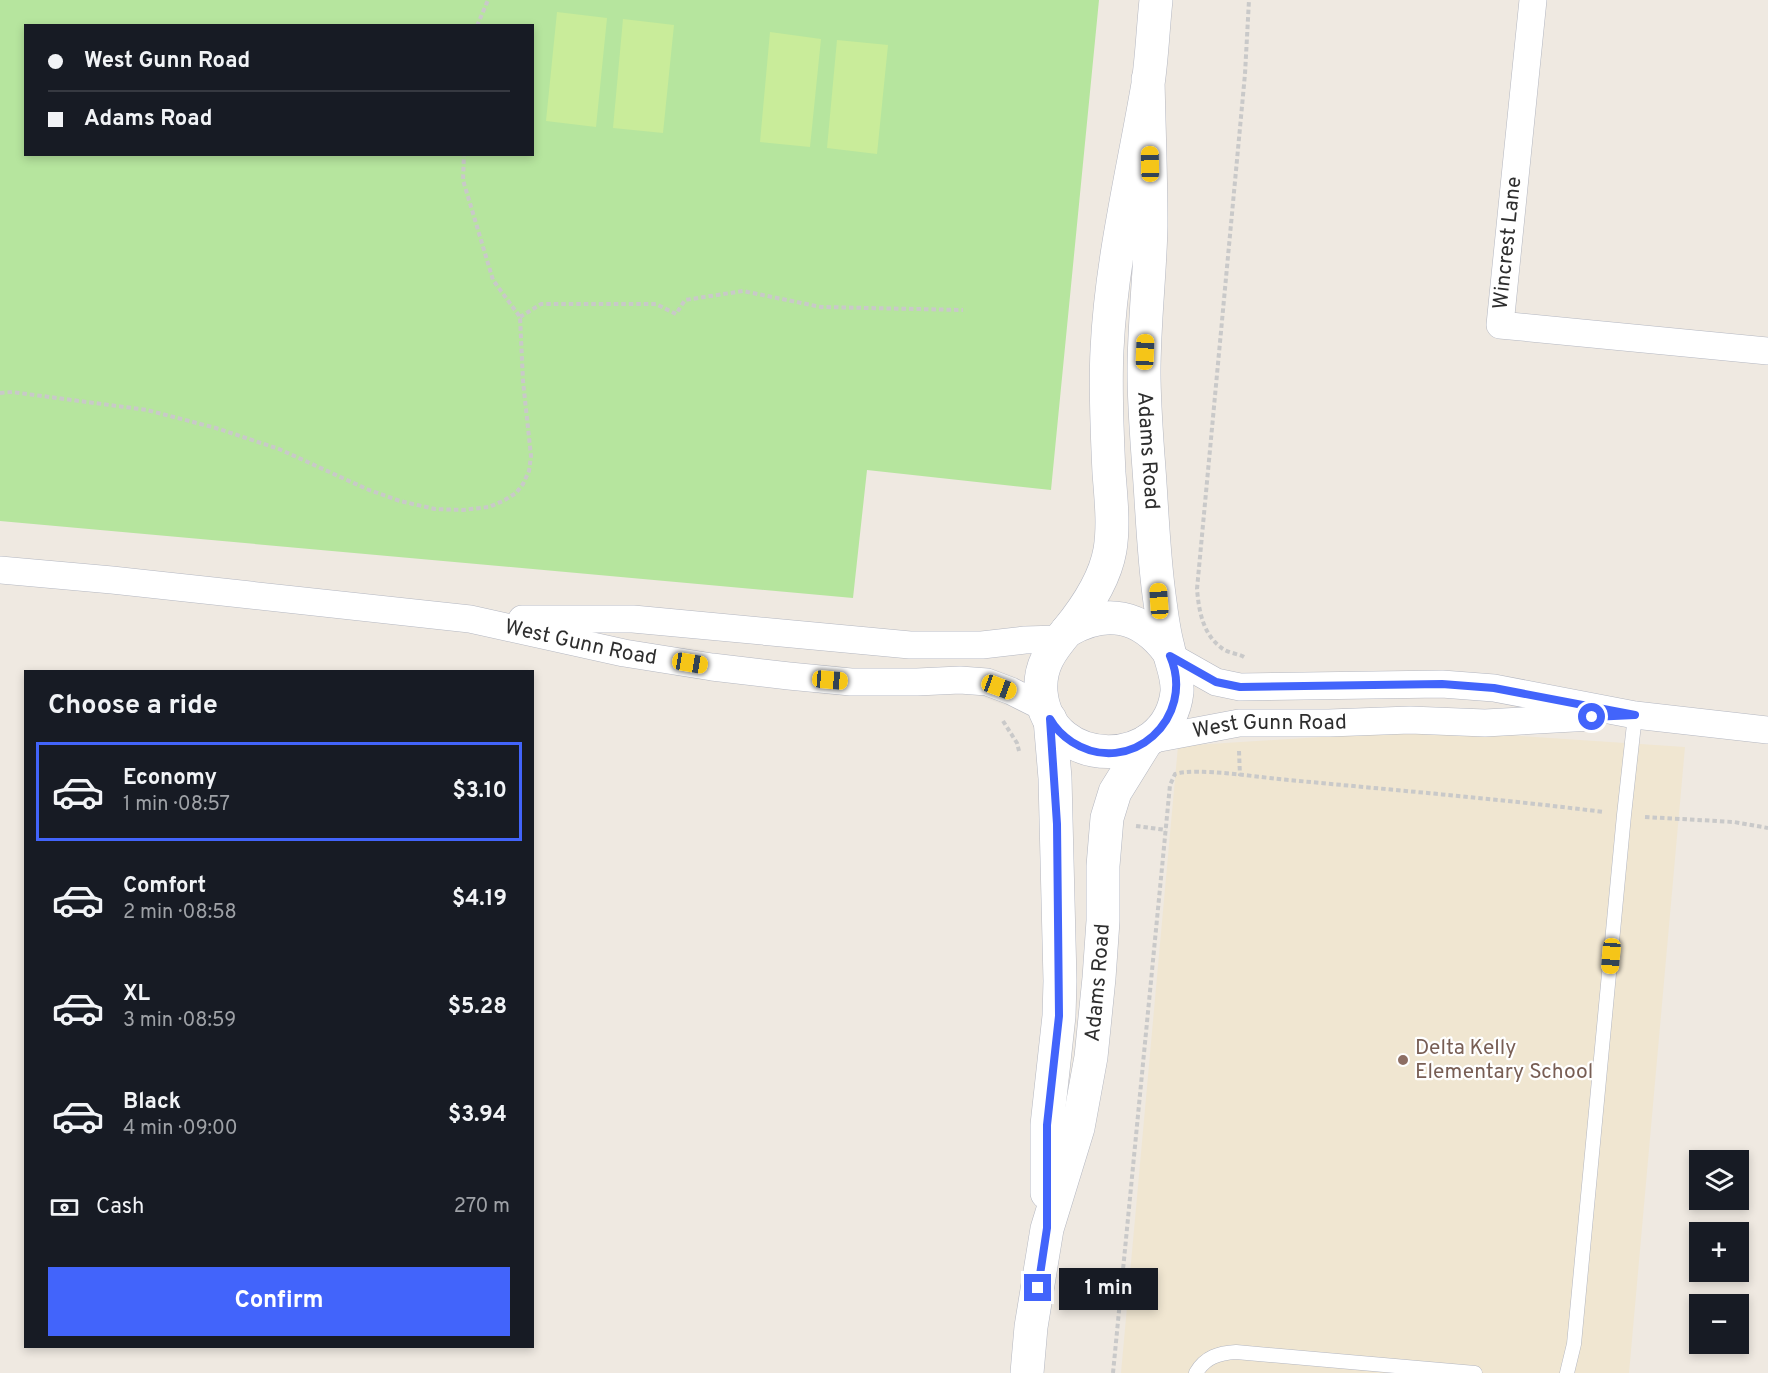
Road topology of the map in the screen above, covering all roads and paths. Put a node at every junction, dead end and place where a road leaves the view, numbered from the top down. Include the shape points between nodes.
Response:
1 (488, 0) edge
2 (1156, 0) edge
3 (1249, 0) edge
4 (1533, 0) edge
5 (478, 24) edge
6 (1148, 79) junction
7 (464, 156) edge
8 (963, 310) dead end
9 (520, 317) junction
10 (1768, 351) edge
11 (0, 393) edge
12 (0, 570) edge
13 (470, 619) junction
14 (1063, 635) junction
15 (1169, 654) junction
16 (1245, 656) dead end
17 (1047, 713) junction
18 (1635, 715) junction
19 (1003, 721) dead end
20 (1768, 730) edge
21 (1238, 740) dead end
22 (1148, 741) junction
23 (1021, 760) dead end
24 (1240, 776) junction
25 (1624, 815) junction
26 (1126, 825) dead end
27 (1768, 828) edge
28 (1166, 830) junction
29 (1047, 1228) junction
30 (1027, 1373) edge
31 (1113, 1373) edge
32 (1196, 1373) edge
33 (1475, 1373) edge
34 (1567, 1373) edge

1 - 5 path
2 - 6 main road, Adams Road
3 - 16 path via 1197,589 1199,612 1209,636 1224,650
4 - 10 street, Wincrest Lane via 1500,325
6 - 14 main road, Adams Road via 1123,218 1107,348 1110,551 1099,582
6 - 15 main road, Adams Road via 1151,227 1145,407 1159,601
7 - 9 path via 463,180 492,280
8 - 9 path via 821,307 743,291 685,300 676,314 656,304 541,304
9 - 11 path via 529,471 516,493 489,507 435,509 400,501 279,449 147,410
12 - 13 street, West Gunn Road
13 - 14 street, West Gunn Road via 633,619 910,645 982,645
13 - 17 street, West Gunn Road via 624,653 723,668 851,681 987,682 1011,691
14 - 15 main road, West Gunn Road via 1081,623 1114,617 1145,628
14 - 17 main road, Adams Road via 1046,658 1041,675
15 - 18 street, West Gunn Road via 1216,682 1240,687 1442,684 1494,688
15 - 22 main road, Adams Road via 1177,680 1172,712
17 - 22 main road, West Gunn Road via 1065,737 1097,752 1116,753
17 - 29 main road, Adams Road via 1056,789 1059,981 1047,1125
18 - 20 street, West Gunn Road
18 - 22 street, West Gunn Road via 1485,723 1239,723
18 - 25 lane
19 - 23 path via 1017,743
21 - 24 path
22 - 29 main road, Adams Road via 1115,792 1107,818 1100,978 1091,1057 1078,1128
24 - 25 path
24 - 28 path via 1184,771 1175,774 1170,784
25 - 27 path
25 - 34 lane via 1574,1344
26 - 28 path
28 - 31 path
29 - 30 main road, Adams Road
32 - 33 lane via 1208,1359 1236,1352

